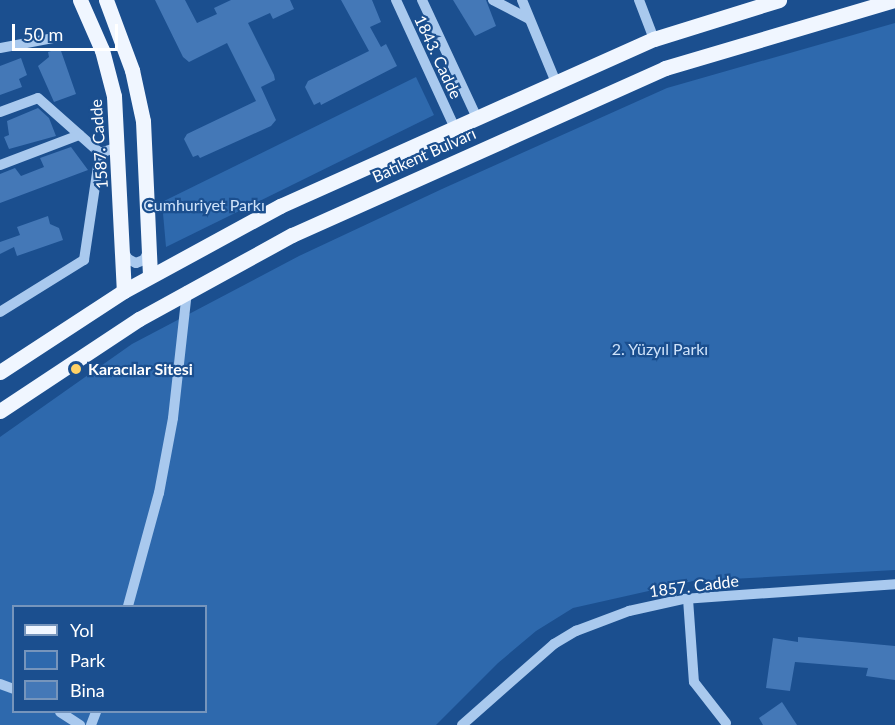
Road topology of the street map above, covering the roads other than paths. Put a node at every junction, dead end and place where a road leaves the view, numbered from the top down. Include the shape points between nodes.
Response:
1 (80, 0) edge
2 (106, 0) edge
3 (396, 0) edge
4 (422, 0) edge
5 (493, 0) edge
6 (522, 0) edge
7 (639, 0) edge
8 (779, 0) edge
9 (895, 0) edge
10 (762, 2) edge
11 (529, 19) junction
12 (58, 37) dead end
13 (654, 39) junction
14 (0, 48) edge
15 (555, 80) junction
16 (0, 112) edge
17 (476, 117) junction
18 (454, 126) junction
19 (79, 135) junction
20 (119, 147) junction
21 (100, 153) junction
22 (0, 165) edge
23 (149, 249) junction
24 (123, 250) junction
25 (150, 276) junction
26 (124, 291) junction
27 (187, 291) junction
28 (0, 312) edge
29 (0, 372) edge
30 (0, 411) edge
31 (895, 584) edge
32 (688, 599) junction
33 (128, 605) edge
34 (63, 713) edge
35 (726, 723) dead end
36 (81, 725) edge
37 (462, 725) edge

1 - 20 main road, 1587. Cadde via 95,30 111,80
2 - 23 main road via 132,70 143,121
3 - 18 street, 1843. Cadde
4 - 17 street, 1843. Cadde
5 - 11 street
6 - 11 street
7 - 13 street
8 - 10 main road, Batıkent Bulvarı
9 - 27 main road, Batıkent Bulvarı via 665,68 292,235
10 - 13 main road, Batıkent Bulvarı
11 - 15 street
12 - 14 street
13 - 15 main road, Batıkent Bulvarı
15 - 17 main road, Batıkent Bulvarı
16 - 19 street via 38,98
17 - 18 main road, Batıkent Bulvarı
18 - 25 main road, Batıkent Bulvarı via 280,206
19 - 21 street
19 - 22 street
20 - 21 street
20 - 24 main road, 1587. Cadde
21 - 28 street via 84,260
23 - 24 street via 144,260 136,263
23 - 25 main road
24 - 26 main road, 1587. Cadde
25 - 26 main road, Batıkent Bulvarı
26 - 29 main road, Batıkent Bulvarı
27 - 30 main road, Batıkent Bulvarı
27 - 33 street via 173,418 159,493
31 - 32 street, 1857. Cadde
32 - 35 street via 694,682
32 - 37 street, 1857. Cadde via 629,611 576,631 528,664
34 - 36 street

